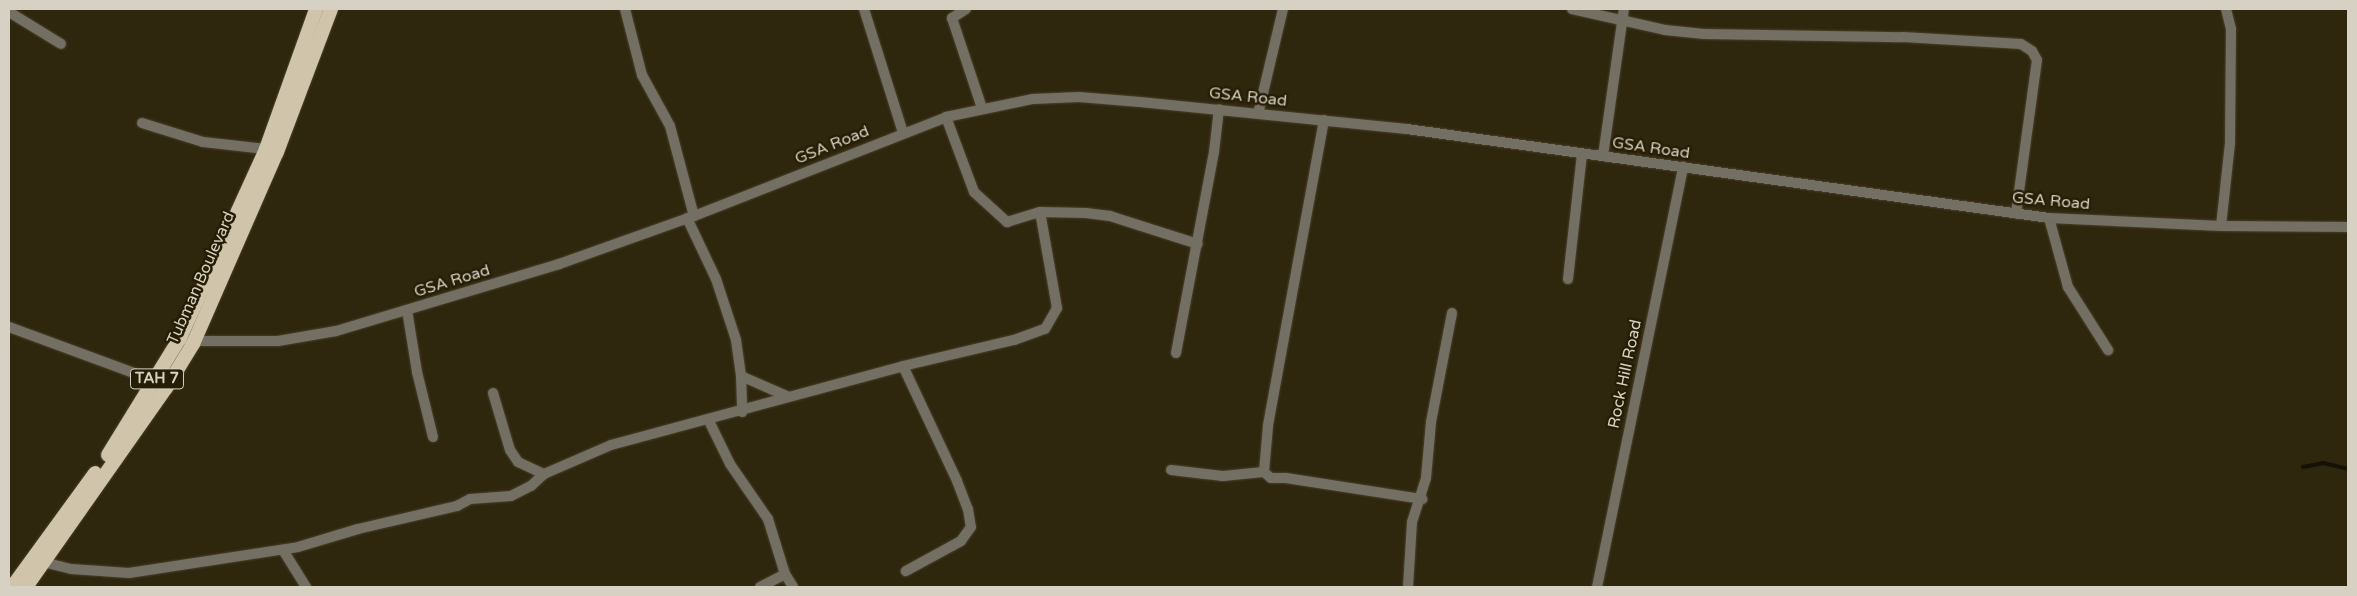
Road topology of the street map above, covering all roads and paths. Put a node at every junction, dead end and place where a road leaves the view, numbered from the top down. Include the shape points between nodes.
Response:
1 (316, 9) edge
2 (331, 9) edge
3 (625, 9) edge
4 (864, 9) edge
5 (966, 9) edge
6 (1283, 9) edge
7 (1572, 9) edge
8 (2226, 9) edge
9 (14, 13) edge
10 (1624, 14) edge
11 (61, 44) dead end
12 (982, 108) junction
13 (1219, 109) junction
14 (1258, 114) junction
15 (946, 117) junction
16 (1324, 120) junction
17 (142, 123) dead end
18 (903, 133) junction
19 (266, 149) junction
20 (1582, 154) junction
21 (1603, 156) junction
22 (1683, 168) junction
23 (1040, 212) junction
24 (2016, 214) junction
25 (690, 217) junction
26 (2048, 218) junction
27 (2221, 226) junction
28 (2348, 227) edge
29 (1198, 244) junction
30 (1568, 279) dead end
31 (407, 310) junction
32 (1452, 313) dead end
33 (9, 327) edge
34 (186, 341) junction
35 (2108, 350) dead end
36 (1176, 354) dead end
37 (903, 366) junction
38 (741, 376) junction
39 (156, 381) junction
40 (493, 393) dead end
41 (789, 397) junction
42 (742, 412) junction
43 (708, 419) junction
44 (433, 437) dead end
45 (1171, 470) dead end
46 (1264, 472) junction
47 (544, 474) junction
48 (1422, 500) junction
49 (283, 550) junction
50 (43, 562) junction
51 (906, 571) dead end
52 (785, 574) junction
53 (12, 587) edge
54 (26, 587) edge
55 (306, 587) edge
56 (760, 587) edge
57 (793, 587) edge
58 (1408, 587) edge
59 (1596, 587) edge

1 - 19 highway, Tubman Boulevard / TAH 7
2 - 34 highway, Tubman Boulevard / TAH 7 via 280,145
3 - 25 street via 642,75 670,126
4 - 18 street
5 - 12 street via 952,18
6 - 14 street
7 - 10 street
8 - 27 street via 2231,30 2230,143
9 - 11 street
10 - 21 street
10 - 24 street via 1665,30 1704,34 1903,37 2022,44 2032,51 2037,60
12 - 13 street, GSA Road via 1034,99 1079,97
12 - 15 street, GSA Road
13 - 14 street, GSA Road
13 - 29 street
14 - 16 street, GSA Road
15 - 18 street, GSA Road
15 - 23 street via 974,192 1007,222
16 - 20 street, GSA Road
16 - 46 street via 1268,426
17 - 19 street via 203,142
18 - 25 street, GSA Road
19 - 34 highway, Tubman Boulevard / TAH 7
20 - 21 street, GSA Road
20 - 30 street
21 - 22 street, GSA Road
22 - 24 street, GSA Road
22 - 59 street, Rock Hill Road
23 - 29 street via 1110,216
23 - 37 street via 1057,308 1045,328 1014,340
24 - 26 street, GSA Road
25 - 31 street, GSA Road via 559,264
25 - 38 street via 716,279 736,340
26 - 27 street, GSA Road
26 - 35 street via 2068,287
27 - 28 street, GSA Road
29 - 36 street
31 - 34 street, GSA Road via 336,331 278,341
31 - 44 street via 417,372
32 - 48 street
33 - 39 street
34 - 39 highway, Tubman Boulevard / TAH 7
34 - 50 highway, Tubman Boulevard / TAH 7 via 166,388
37 - 41 street
37 - 51 street via 957,481 971,527 961,541
38 - 41 street
38 - 42 street
39 - 53 highway, Tubman Boulevard / TAH 7 via 108,455
40 - 47 street via 510,450 518,462
41 - 42 street
42 - 43 street
43 - 47 street via 611,445
43 - 52 street via 730,464 768,519
45 - 46 street via 1223,476
46 - 48 street via 1271,478
47 - 49 street via 522,492 511,496 470,499 457,506
48 - 58 street via 1412,522
49 - 50 street via 129,573 71,569
49 - 55 street
50 - 54 highway, Tubman Boulevard / TAH 7
52 - 56 street
52 - 57 street

